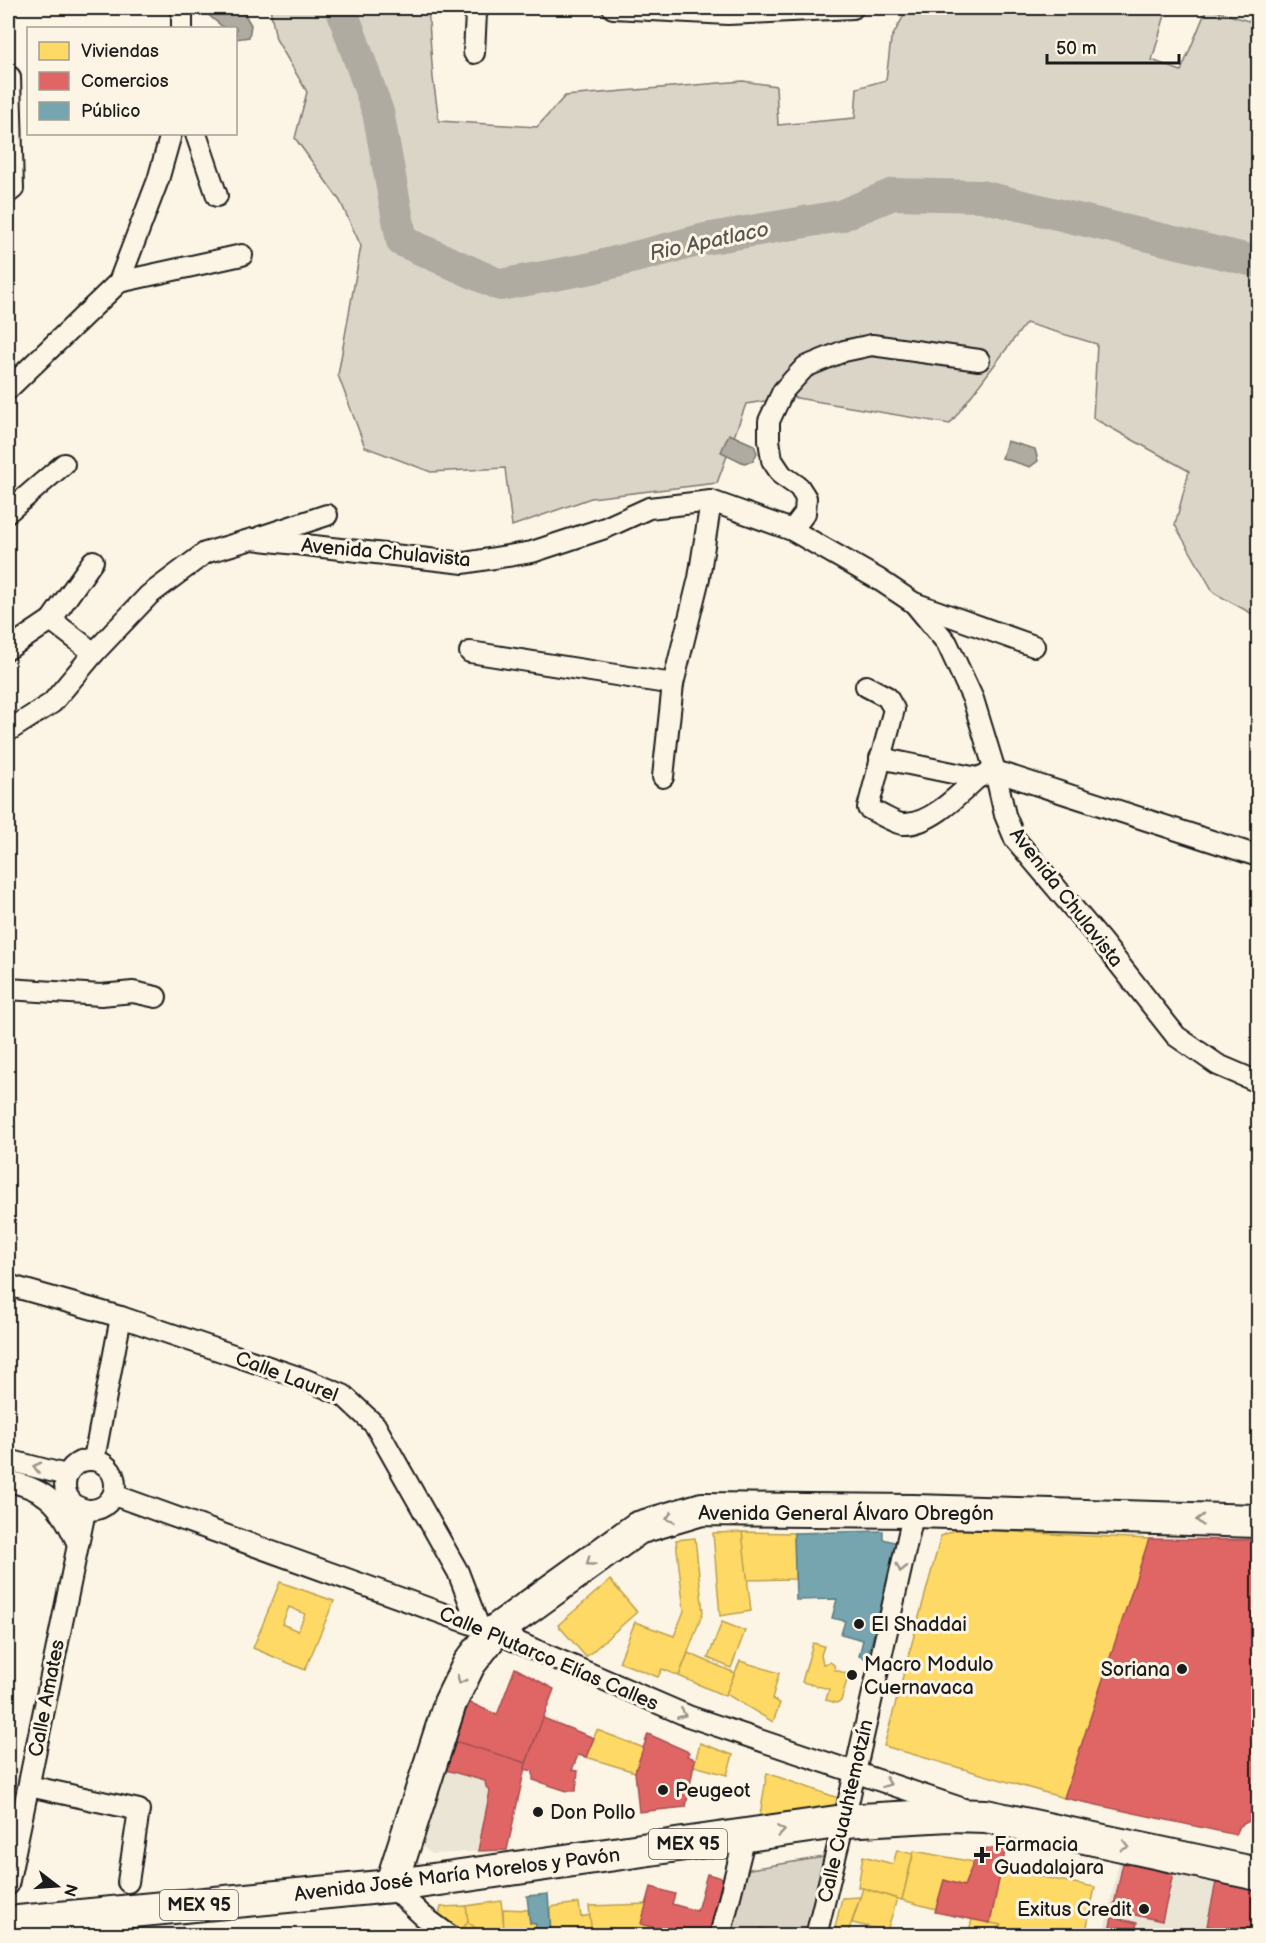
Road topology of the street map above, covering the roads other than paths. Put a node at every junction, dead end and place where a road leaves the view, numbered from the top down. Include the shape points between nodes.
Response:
1 (182, 8) edge
2 (479, 8) edge
3 (614, 8) edge
4 (841, 8) edge
5 (853, 8) edge
6 (743, 10) edge
7 (182, 27) edge
8 (474, 53) dead end
9 (15, 77) edge
10 (171, 135) edge
11 (195, 135) edge
12 (8, 193) edge
13 (217, 196) dead end
14 (242, 255) dead end
15 (119, 282) junction
16 (979, 360) dead end
17 (8, 389) edge
18 (64, 464) dead end
19 (711, 501) junction
20 (8, 512) edge
21 (327, 515) dead end
22 (792, 530) junction
23 (252, 539) junction
24 (93, 561) dead end
25 (914, 603) junction
26 (51, 620) junction
27 (1034, 646) dead end
28 (8, 650) edge
29 (94, 652) junction
30 (470, 652) dead end
31 (673, 684) junction
32 (867, 686) dead end
33 (8, 731) edge
34 (880, 758) junction
35 (986, 774) junction
36 (663, 777) dead end
37 (1258, 856) edge
38 (8, 989) edge
39 (156, 997) dead end
40 (1258, 1082) edge
41 (8, 1285) edge
42 (121, 1317) junction
43 (94, 1459) junction
44 (8, 1460) edge
45 (66, 1475) junction
46 (8, 1481) edge
47 (114, 1494) junction
48 (914, 1510) junction
49 (85, 1511) junction
50 (1258, 1521) edge
51 (77, 1542) junction
52 (486, 1629) junction
53 (855, 1772) junction
54 (28, 1786) junction
55 (986, 1816) junction
56 (844, 1821) junction
57 (745, 1836) junction
58 (1258, 1874) edge
59 (128, 1882) dead end
60 (8, 1885) edge
61 (391, 1886) junction
62 (8, 1923) edge
63 (450, 1935) edge
64 (720, 1935) edge
65 (816, 1935) edge

1 - 7 street
2 - 8 street
3 - 6 street
4 - 5 street
4 - 6 street
9 - 12 street via 13,189
10 - 15 street
11 - 13 street
14 - 15 street
15 - 17 street
16 - 22 street via 872,345 844,351 805,367 783,391 769,421 772,460 806,498 805,513
18 - 20 street
19 - 22 street, Avenida Chulavista
19 - 23 street, Avenida Chulavista via 649,508 605,528 532,552 464,563
19 - 31 street via 699,578
21 - 23 street
22 - 25 street, Avenida Chulavista
23 - 29 street, Avenida Chulavista via 205,554 149,595
24 - 26 street
25 - 27 street
25 - 35 street, Avenida Chulavista via 947,643 973,699
26 - 28 street
26 - 29 street
29 - 33 street, Avenida Chulavista via 52,704
30 - 31 street
31 - 36 street
32 - 34 street via 887,697 894,710
34 - 35 street
34 - 35 street via 868,808 902,824 922,820 950,804
35 - 37 street
35 - 40 street, Avenida Chulavista via 1015,838 1176,1036 1218,1065
38 - 39 street via 101,995 133,992
41 - 42 street, Calle Laurel
42 - 43 street
42 - 52 street, Calle Laurel via 343,1395 375,1425
43 - 45 street via 78,1462
43 - 47 street via 108,1466 116,1479
45 -> 44 street
45 - 49 street via 67,1497
46 - 51 street via 29,1486 56,1504
47 - 49 street via 97,1510
47 - 52 street, Calle Plutarco Elías Calles
50 -> 48 main road, Avenida General Álvaro Obregón
48 -> 52 main road, Avenida General Álvaro Obregón via 702,1509 638,1528
48 -> 53 street, Calle Cuauhtemotzín
49 - 51 street, Calle Amates
51 - 54 street, Calle Amates
52 -> 53 street, Calle Plutarco Elías Calles via 688,1716
52 -> 61 main road, Avenida General Álvaro Obregón via 450,1703
53 -> 55 street, Calle Plutarco Elías Calles
53 - 56 street, Calle Cuauhtemotzín
54 - 59 street via 139,1810
54 - 60 street, Calle Amates
55 - 56 main road, Avenida José María Morelos y Pavón / MEX 95
55 -> 58 main road, Avenida José María Morelos y Pavón
57 -> 56 main road, Avenida José María Morelos y Pavón / MEX 95
56 - 65 street, Calle Cuauhtemotzín
57 - 61 main road, Avenida José María Morelos y Pavón / MEX 95
57 - 64 street
61 - 62 main road, Avenida José María Morelos y Pavón / MEX 95
61 - 63 street

